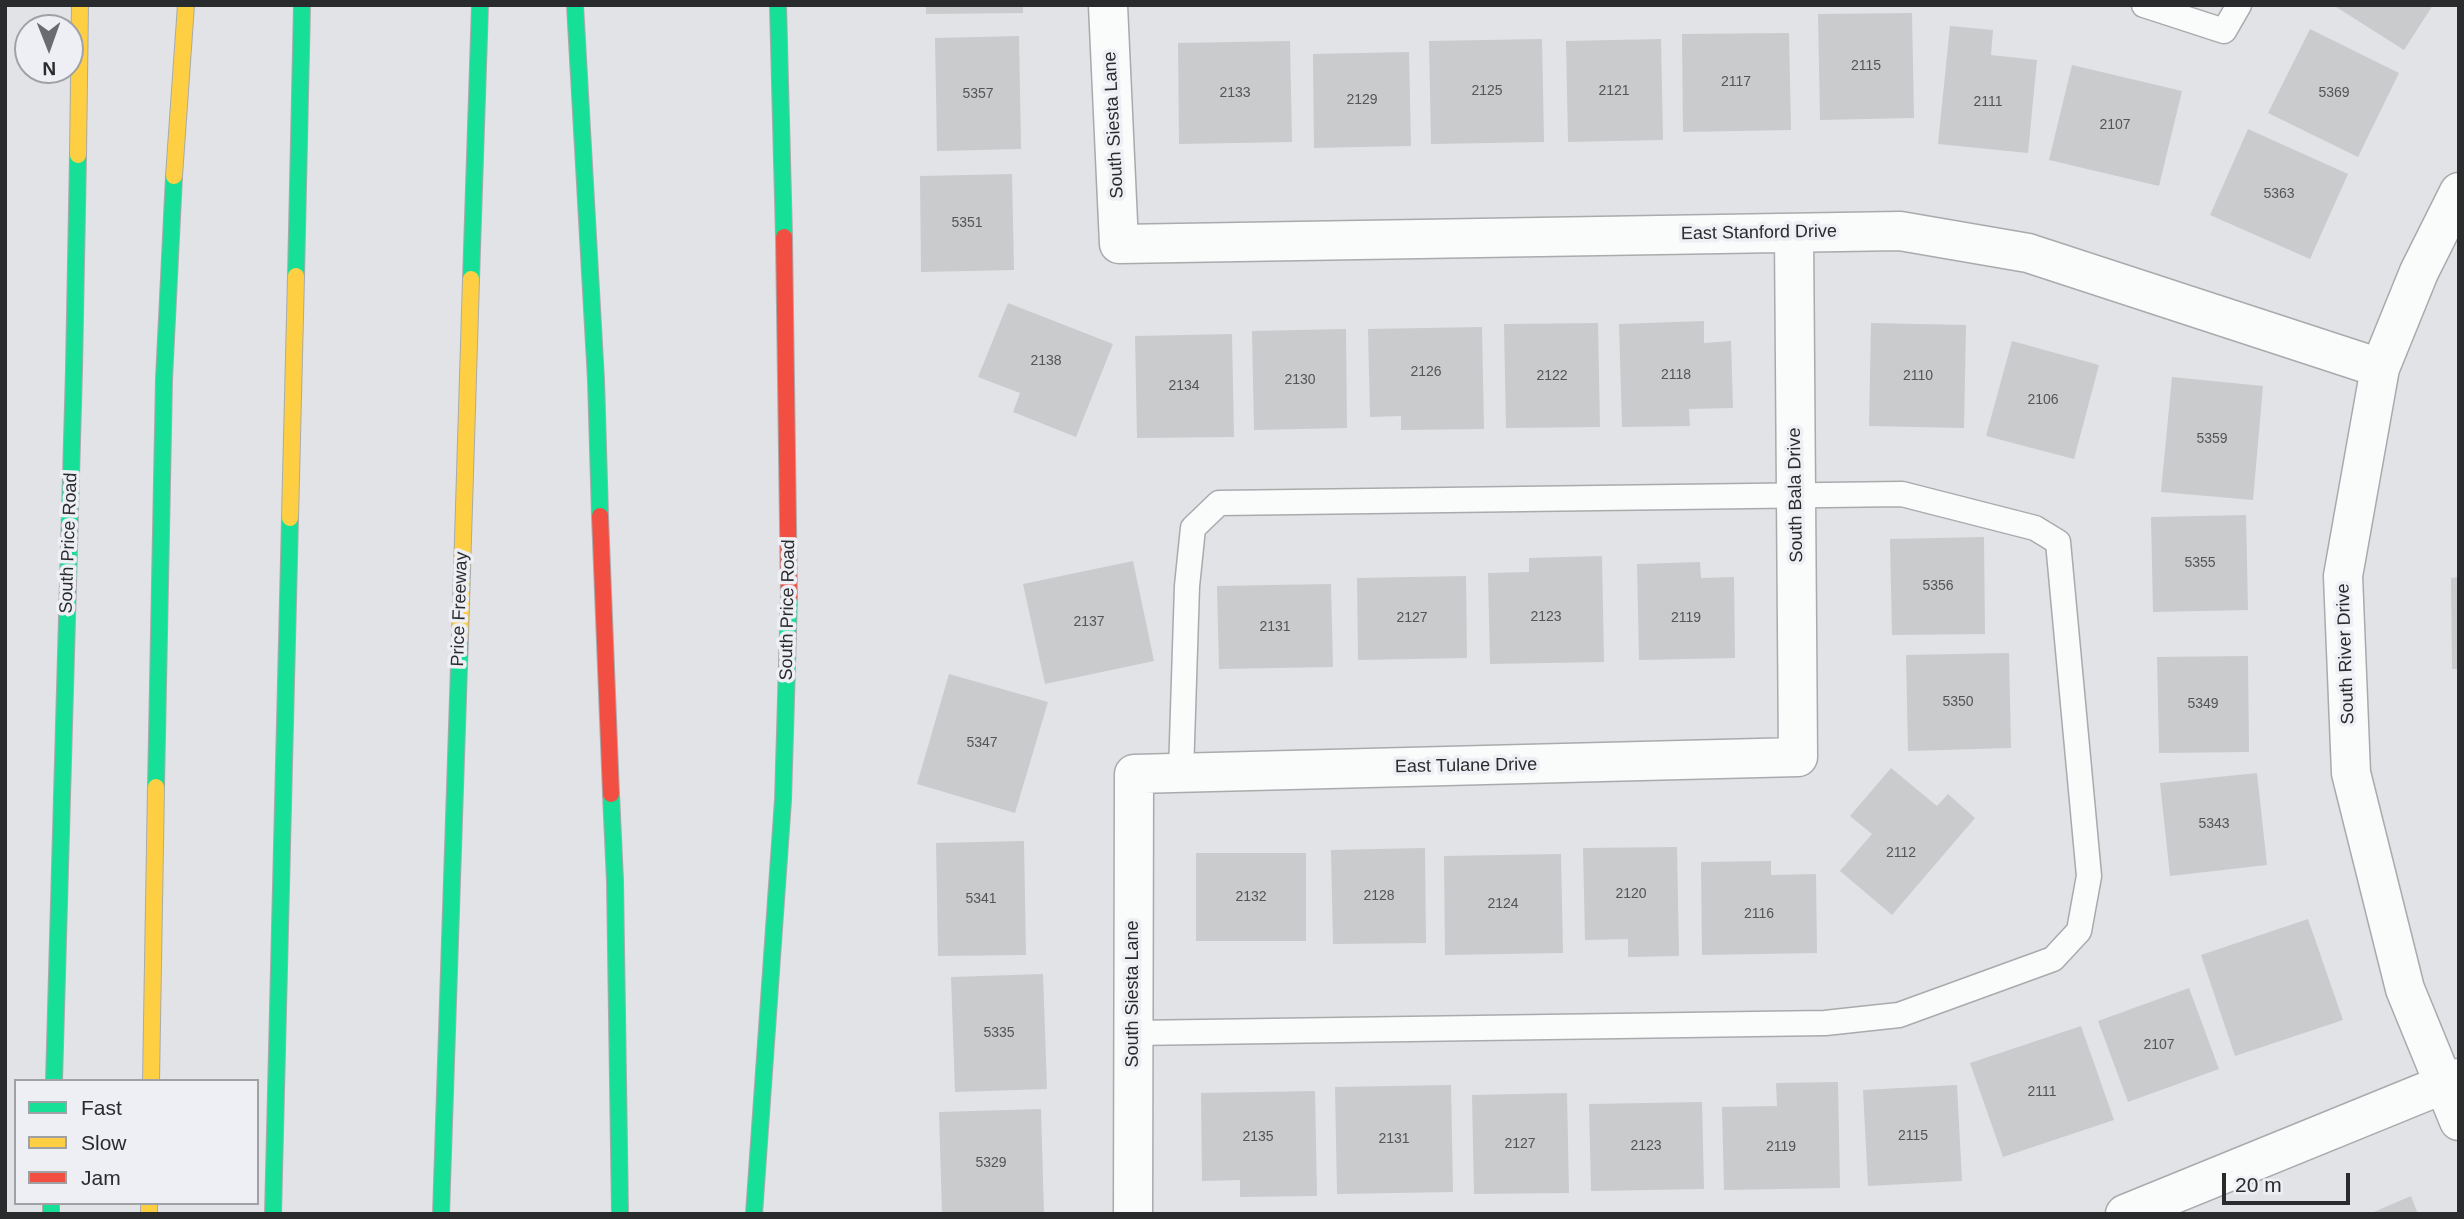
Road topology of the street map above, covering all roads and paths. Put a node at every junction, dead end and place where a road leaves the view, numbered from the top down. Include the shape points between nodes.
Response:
1 (80, 5) edge
2 (186, 5) edge
3 (302, 5) edge
4 (480, 5) edge
5 (575, 5) edge
6 (778, 5) edge
7 (1108, 5) edge
8 (2144, 5) edge
9 (2239, 5) edge
10 (2459, 191) edge
11 (1794, 233) junction
12 (1119, 244) joint
13 (2380, 368) junction
14 (1796, 495) junction
15 (1798, 757) joint
16 (1181, 773) junction
17 (1134, 774) joint
18 (1133, 1033) junction
19 (54, 1079) edge
20 (151, 1079) edge
21 (2451, 1081) edge
22 (2459, 1121) edge
23 (273, 1214) edge
24 (441, 1214) edge
25 (620, 1214) edge
26 (754, 1214) edge
27 (1133, 1214) edge
28 (2125, 1214) edge

1 - 19 main road, South Price Road
2 - 20 main road via 164,379
3 - 23 main road
4 - 24 main road, Price Freeway
5 - 25 main road via 596,380 615,881
6 - 26 main road, South Price Road via 790,501 788,665 780,854
7 - 12 street, South Siesta Lane
8 - 9 lane via 2224,31
10 - 13 street, South River Drive via 2419,272
11 - 12 street, East Stanford Drive
11 - 13 street, East Stanford Drive via 1900,231 2028,253
11 - 14 street, South Bala Drive
13 - 21 street, South River Drive via 2343,576 2351,773 2405,989
14 - 15 street, South Bala Drive
14 - 16 lane via 1219,503 1193,528
14 - 18 lane via 1902,494 2035,528 2058,542 2090,876 2079,931 2053,959 1899,1015 1825,1023
15 - 16 street, East Tulane Drive
16 - 17 street, East Tulane Drive
17 - 18 street, South Siesta Lane
18 - 27 street, South Siesta Lane
21 - 22 street, South River Drive
21 - 28 street

